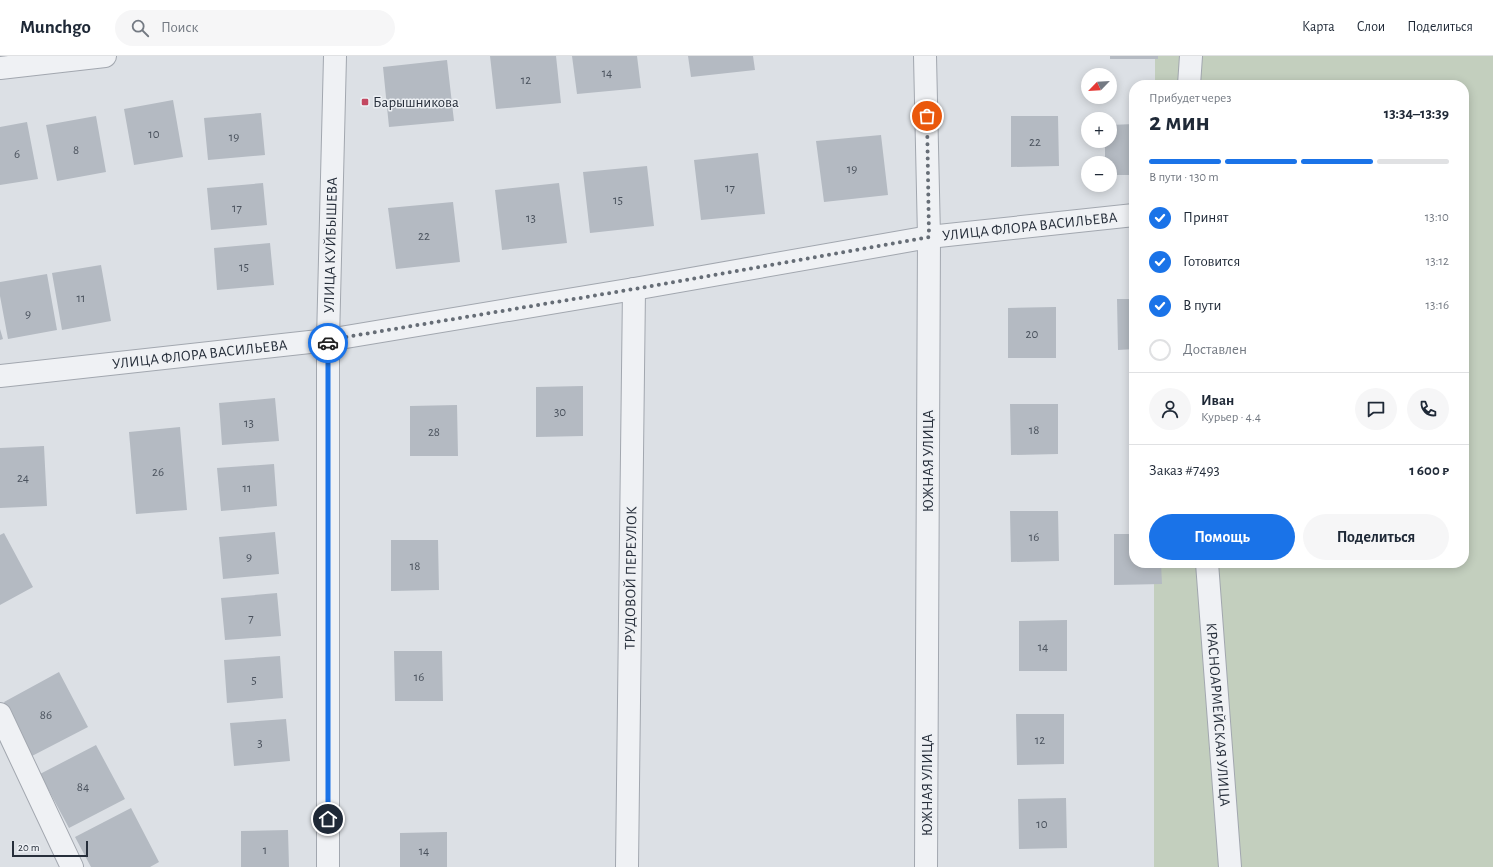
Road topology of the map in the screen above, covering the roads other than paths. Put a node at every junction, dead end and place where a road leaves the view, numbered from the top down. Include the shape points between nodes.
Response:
1 (105, 56) edge
2 (335, 56) edge
3 (925, 56) edge
4 (1191, 56) edge
5 (0, 68) edge
6 (1189, 80) edge
7 (1129, 217) edge
8 (929, 237) junction
9 (634, 289) junction
10 (328, 340) junction
11 (0, 376) edge
12 (1208, 568) edge
13 (0, 714) edge
14 (72, 867) edge
15 (328, 867) edge
16 (627, 867) edge
17 (926, 867) edge
18 (1230, 867) edge

1 - 5 street
2 - 10 street, УЛИЦА КУЙБЫШЕВА
3 - 8 street, ЮЖНАЯ УЛИЦА
4 - 6 street
7 - 8 street, УЛИЦА ФЛОРА ВАСИЛЬЕВА
8 - 9 street, УЛИЦА ФЛОРА ВАСИЛЬЕВА
8 - 17 street, ЮЖНАЯ УЛИЦА
9 - 10 street, УЛИЦА ФЛОРА ВАСИЛЬЕВА
9 - 16 street, ТРУДОВОЙ ПЕРЕУЛОК
10 - 11 street, УЛИЦА ФЛОРА ВАСИЛЬЕВА
10 - 15 street, УЛИЦА КУЙБЫШЕВА
12 - 18 street, КРАСНОАРМЕЙСКАЯ УЛИЦА
13 - 14 street

